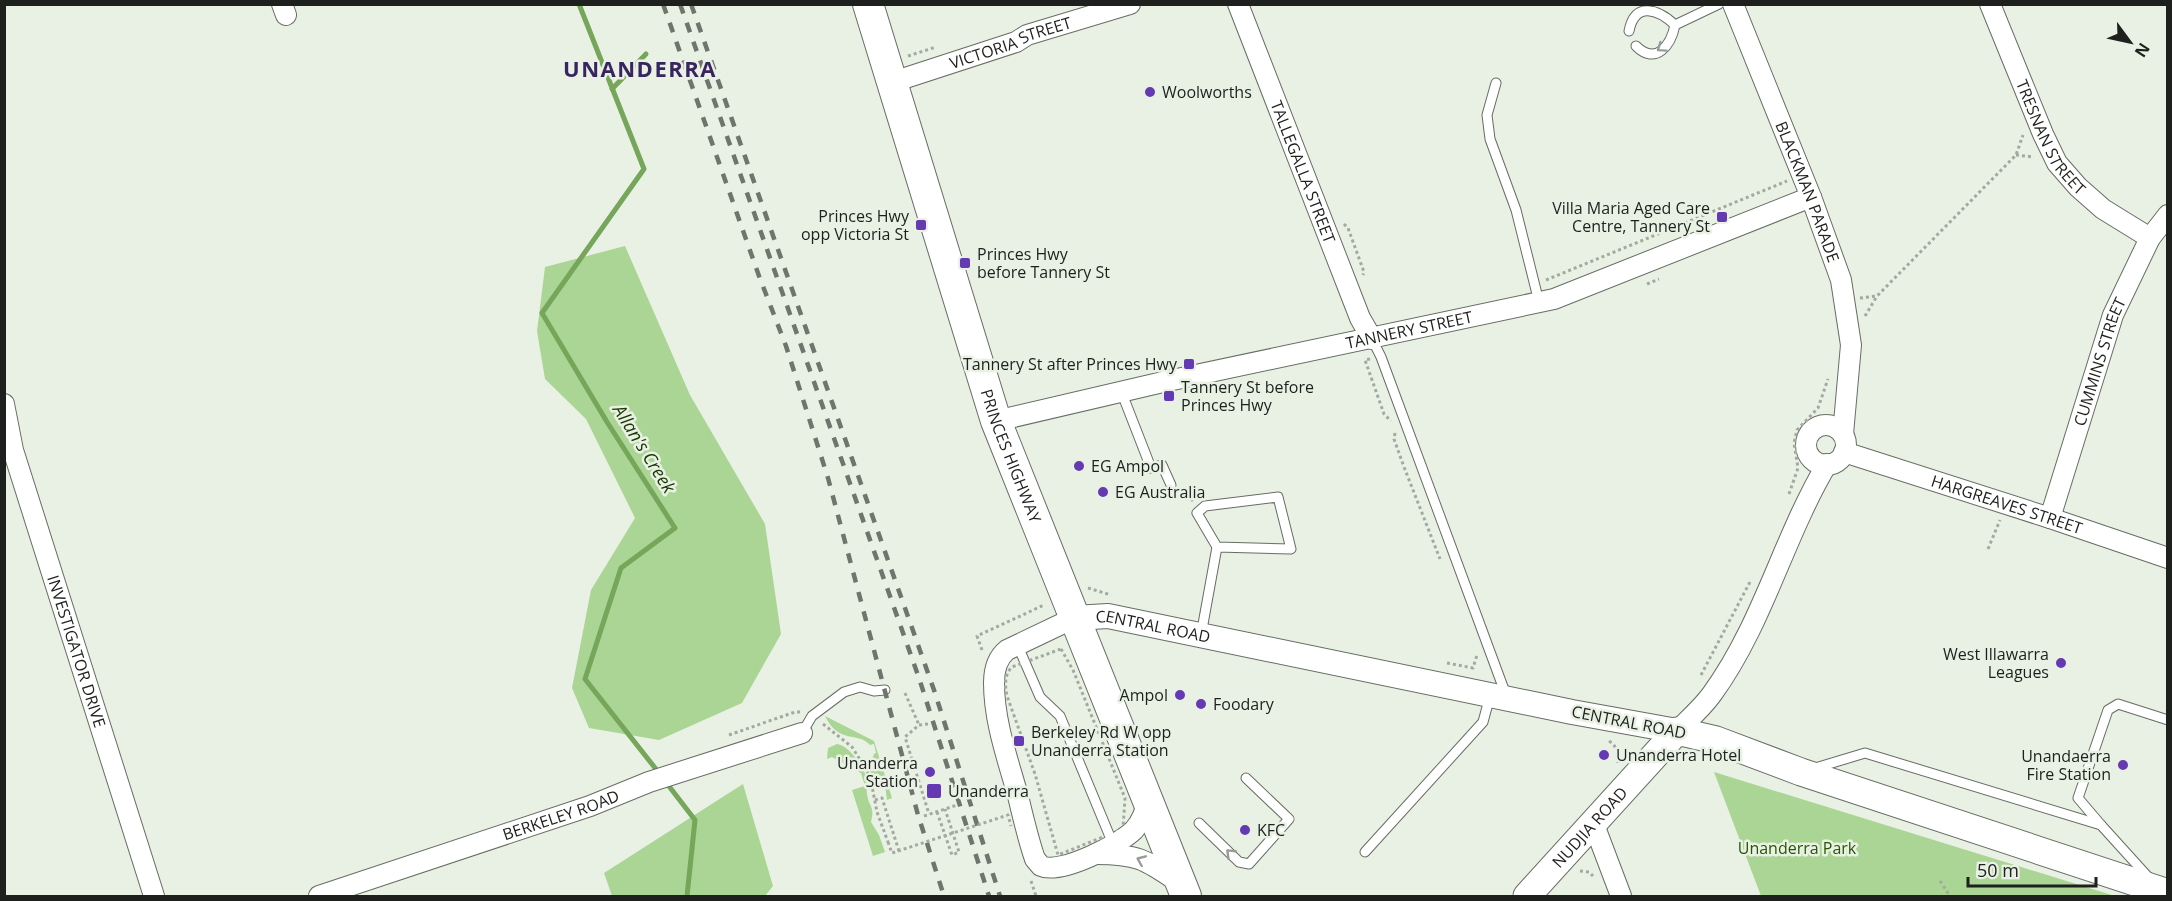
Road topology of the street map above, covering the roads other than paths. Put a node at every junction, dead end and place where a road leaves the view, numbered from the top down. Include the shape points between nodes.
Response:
1 (868, 4) edge
2 (1130, 4) edge
3 (1238, 4) edge
4 (1719, 4) edge
5 (1733, 4) edge
6 (1990, 4) edge
7 (1675, 24) junction
8 (1629, 32) dead end
9 (1636, 46) dead end
10 (893, 82) junction
11 (1496, 83) dead end
12 (1811, 197) junction
13 (2168, 215) edge
14 (2150, 238) junction
15 (1539, 302) junction
16 (1372, 339) junction
17 (1121, 391) junction
18 (4, 404) edge
19 (996, 421) junction
20 (1838, 437) junction
21 (1820, 462) junction
22 (1171, 484) road end
23 (2050, 518) junction
24 (1217, 547) junction
25 (2168, 558) edge
26 (1074, 618) junction
27 (1201, 635) junction
28 (1017, 644) junction
29 (885, 690) dead end
30 (1499, 696) junction
31 (2168, 720) edge
32 (1677, 731) junction
33 (802, 733) joint
34 (1801, 772) junction
35 (1246, 778) dead end
36 (1148, 801) junction
37 (1593, 822) junction
38 (1199, 823) dead end
39 (2101, 825) junction
40 (1110, 841) junction
41 (1365, 852) dead end
42 (1184, 890) edge
43 (2160, 891) edge
44 (154, 897) edge
45 (319, 897) edge
46 (1527, 897) edge
47 (1621, 897) edge

1 - 10 main road, PRINCES HIGHWAY
2 - 10 street, VICTORIA STREET
3 - 16 street, TALLEGALLA STREET via 1360,318
4 - 7 lane
5 - 12 street, BLACKMAN PARADE
6 - 14 street, TRESNAN STREET via 2057,163 2103,209
7 - 8 lane via 1664,15 1648,11 1631,21
7 -> 9 lane via 1665,48 1654,54 1642,53
10 - 19 main road, PRINCES HIGHWAY
11 - 15 lane via 1487,115 1490,139 1516,210
12 - 15 street, TANNERY STREET
12 - 20 street, BLACKMAN PARADE via 1841,279 1851,345
13 - 14 street, CUMMINS STREET
14 - 23 street, CUMMINS STREET via 2113,315
15 - 16 street, TANNERY STREET
16 - 17 street, TANNERY STREET
16 - 30 lane
17 - 19 street, TANNERY STREET
17 - 22 lane via 1151,468 1162,465
18 - 44 street, INVESTIGATOR DRIVE via 13,450
19 - 26 main road, PRINCES HIGHWAY
20 - 21 street via 1838,461
20 - 21 street via 1816,428 1809,436 1807,452
20 - 23 street, HARGREAVES STREET
21 - 32 street via 1772,584 1733,661 1706,702
23 - 25 street, HARGREAVES STREET
24 - 24 lane via 1197,513 1205,506 1278,497 1291,549
24 - 27 lane
26 - 27 street, CENTRAL ROAD via 1108,616
26 - 28 street
26 - 36 main road, PRINCES HIGHWAY
27 - 30 street, CENTRAL ROAD
28 - 40 lane via 1040,697 1060,716
28 - 40 street via 1002,654 996,664 995,701 1034,855 1041,866 1050,868
29 - 33 lane via 852,688 821,707
30 - 32 street, CENTRAL ROAD
30 - 41 lane via 1483,722
31 - 39 lane via 2118,704 2108,710 2078,798
32 - 34 main road, CENTRAL ROAD via 1716,740
32 - 37 main road, NUDJIA ROAD
33 - 45 street, BERKELEY ROAD
34 - 39 lane via 1865,753
34 - 43 main road, CENTRAL ROAD
35 -> 38 lane via 1289,819 1249,864 1239,862
36 - 40 street via 1137,827 1128,836
36 - 42 main road, PRINCES HIGHWAY
37 - 46 main road, NUDJIA ROAD
37 - 47 street
39 - 43 lane
42 -> 40 street via 1141,858 1121,854

